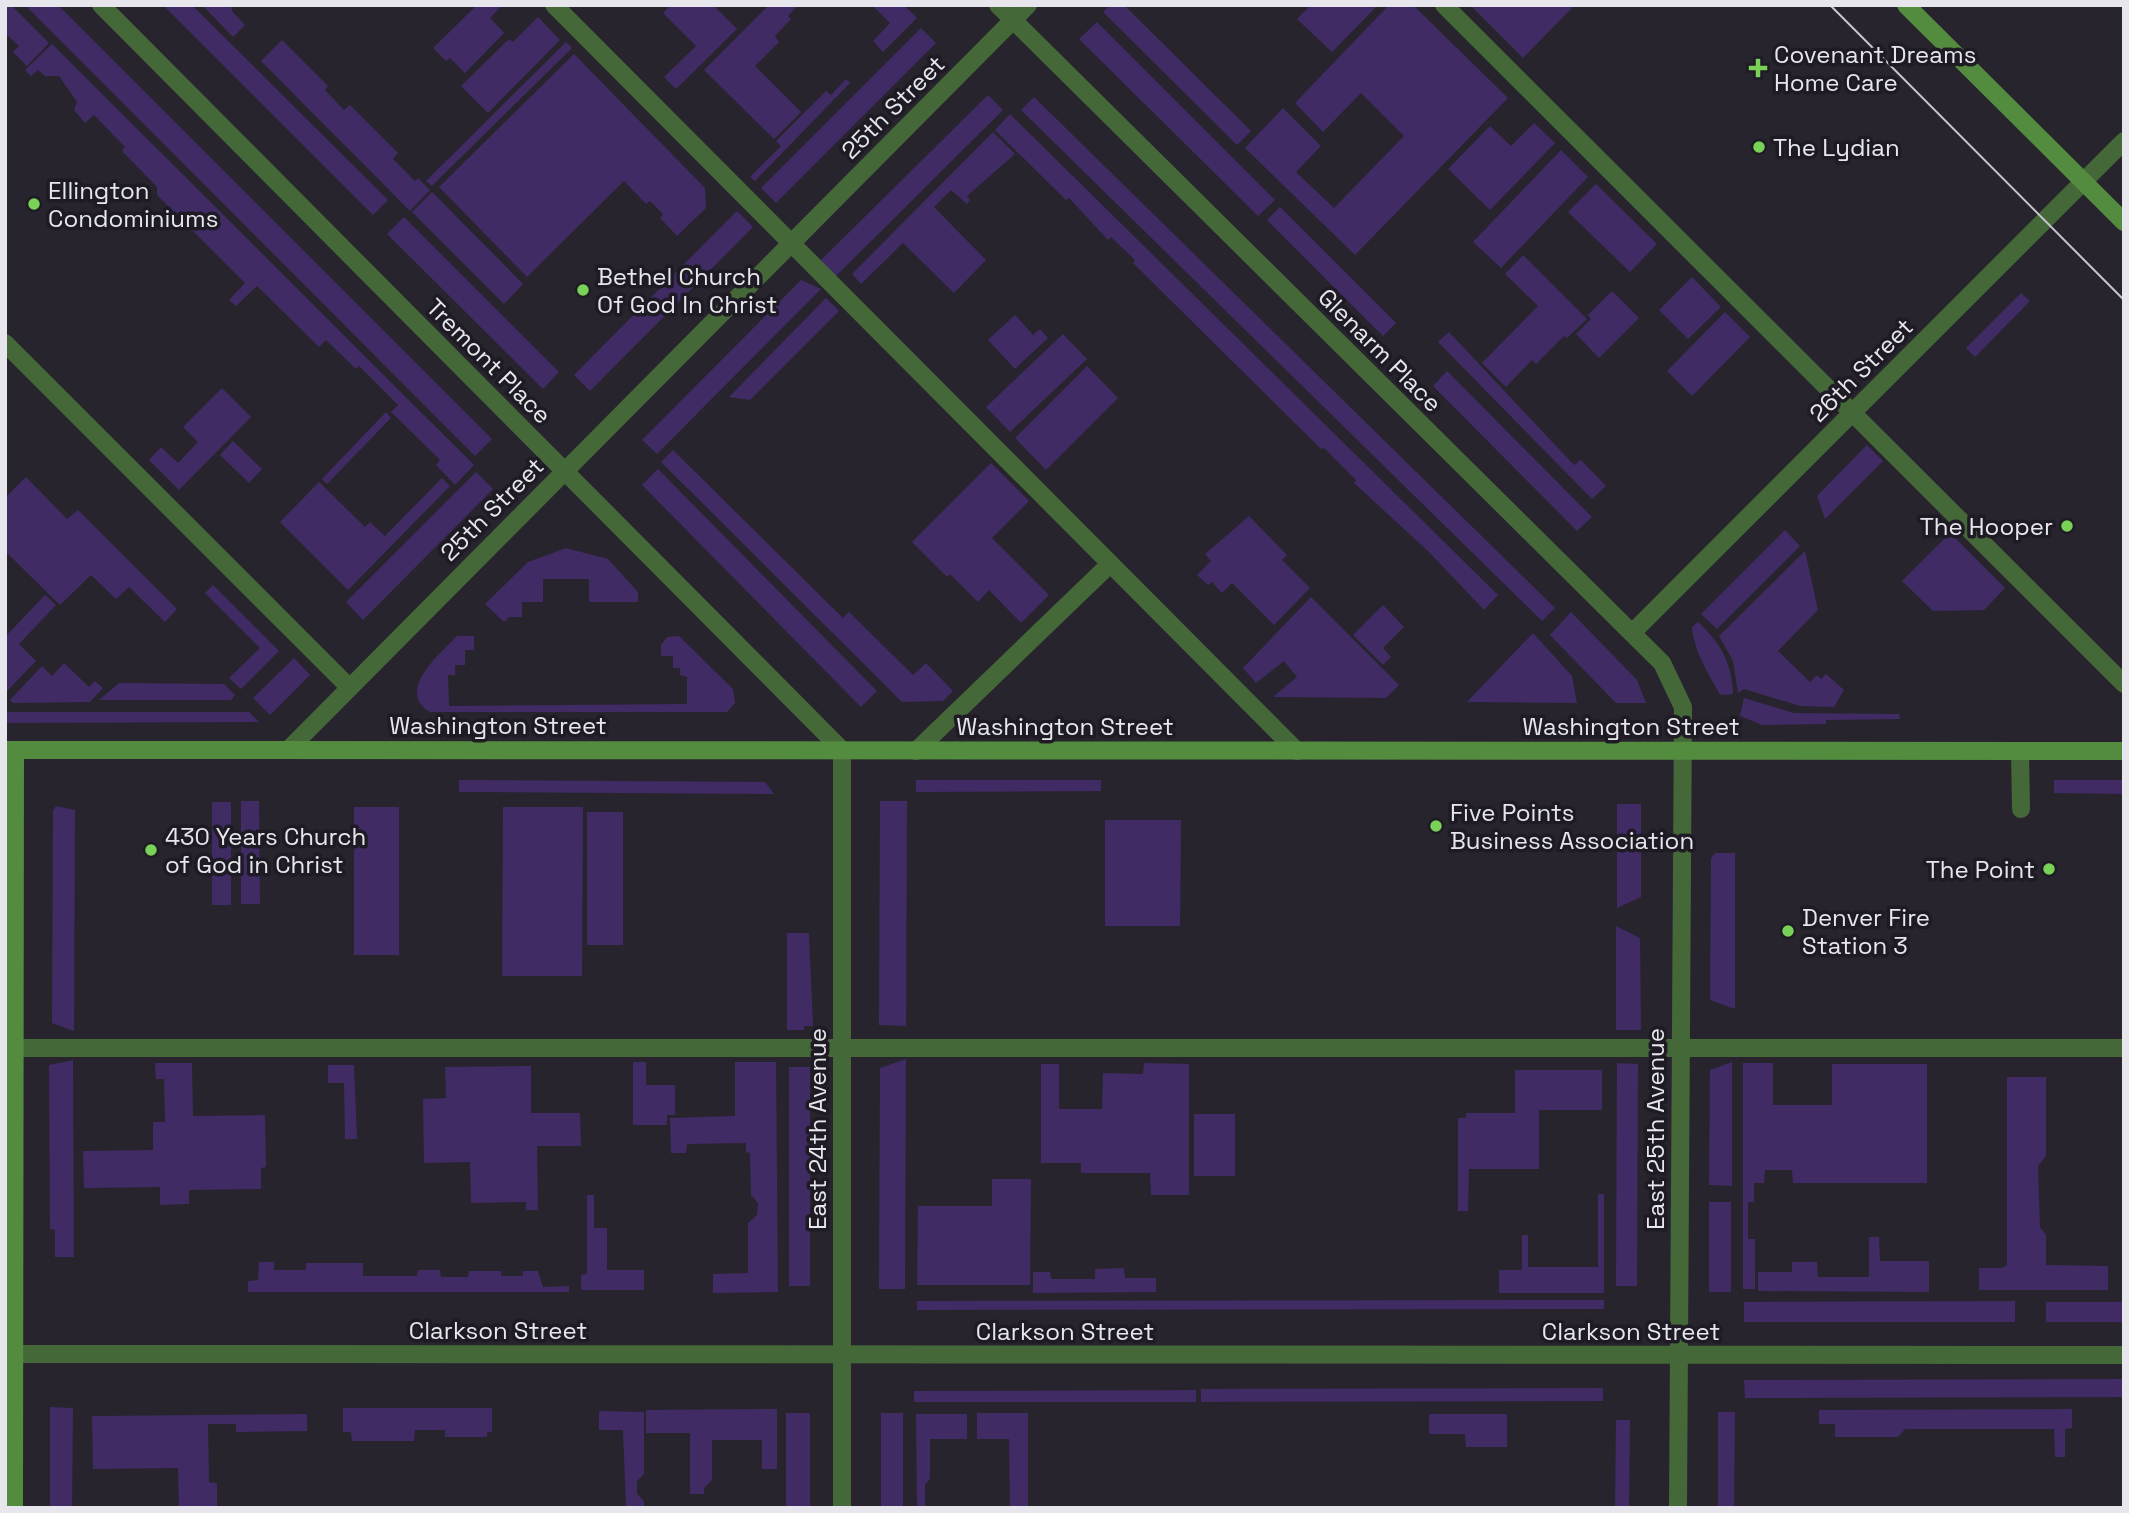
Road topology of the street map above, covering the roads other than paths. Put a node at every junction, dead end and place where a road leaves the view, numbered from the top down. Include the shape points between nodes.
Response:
1 (101, 5) edge
2 (554, 5) edge
3 (998, 5) edge
4 (1028, 5) edge
5 (1444, 5) edge
6 (1906, 5) edge
7 (1013, 21) junction
8 (2124, 141) edge
9 (2083, 181) junction
10 (2124, 222) edge
11 (792, 243) junction
12 (5, 343) edge
13 (1852, 413) junction
14 (564, 471) junction
15 (1111, 564) junction
16 (1632, 633) junction
17 (2124, 684) edge
18 (348, 686) junction
19 (10, 750) edge
20 (288, 750) junction
21 (842, 750) junction
22 (916, 751) junction
23 (1297, 751) junction
24 (1682, 751) junction
25 (2020, 751) junction
26 (2124, 751) edge
27 (2021, 809) dead end
28 (842, 1046) junction
29 (1680, 1047) junction
30 (10, 1048) edge
31 (2124, 1048) edge
32 (10, 1354) edge
33 (842, 1355) junction
34 (2124, 1355) edge
35 (1678, 1356) junction
36 (14, 1508) edge
37 (842, 1508) edge
38 (1678, 1508) edge

1 - 14 street, Tremont Place
2 - 11 street
3 - 7 street, Glenarm Place
4 - 7 street, 25th Street
5 - 13 street
6 - 9 street
7 - 11 street, 25th Street
7 - 16 street, Glenarm Place
8 - 9 street, 26th Street
9 - 10 street
9 - 13 street, 26th Street
11 - 14 street, 25th Street
11 - 15 street
12 - 18 street
13 - 16 street, 26th Street
13 - 17 street
14 - 18 street, 25th Street
14 - 21 street, Tremont Place
15 - 22 street
15 - 23 street
16 - 24 street, Glenarm Place via 1662,663 1683,707
18 - 20 street, 25th Street
19 - 20 street, Washington Street
19 - 30 street
20 - 21 street, Washington Street
21 - 22 street, Washington Street
21 - 28 street, East 24th Avenue
22 - 23 street, Washington Street
23 - 24 street, Washington Street
24 - 25 street, Washington Street
24 - 29 street, East 25th Avenue
25 - 26 street, Washington Street
25 - 27 street
28 - 29 street
28 - 30 street
28 - 33 street, East 24th Avenue
29 - 31 street
29 - 35 street, East 25th Avenue
30 - 32 street
32 - 33 street, Clarkson Street
32 - 36 street
33 - 35 street, Clarkson Street
33 - 37 street, East 24th Avenue
34 - 35 street, Clarkson Street
35 - 38 street, East 25th Avenue

